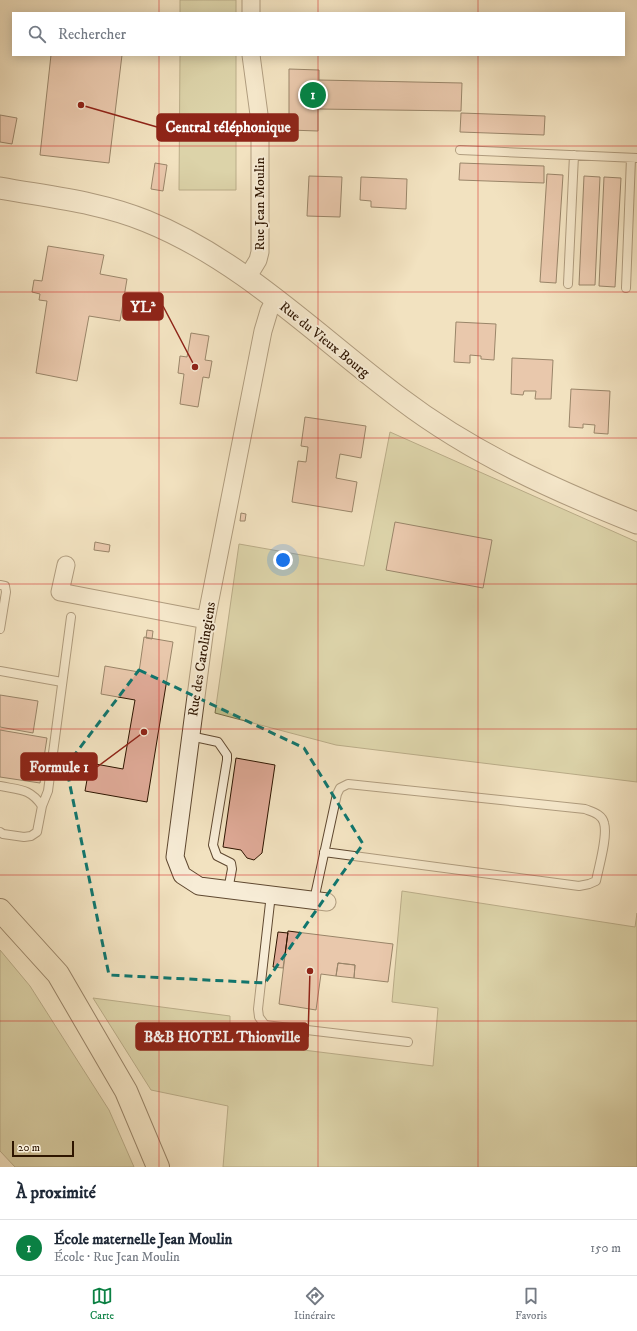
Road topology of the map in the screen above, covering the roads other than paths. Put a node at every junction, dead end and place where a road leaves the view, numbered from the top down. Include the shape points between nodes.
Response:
1 (251, 0) edge
2 (251, 12) edge
3 (251, 56) edge
4 (460, 150) dead end
5 (574, 155) junction
6 (634, 158) edge
7 (0, 188) edge
8 (247, 278) junction
9 (568, 284) dead end
10 (626, 288) dead end
11 (275, 299) junction
12 (637, 523) edge
13 (66, 565) dead end
14 (0, 585) edge
15 (71, 617) dead end
16 (206, 620) junction
17 (0, 629) edge
18 (0, 671) edge
19 (62, 682) junction
20 (190, 736) junction
21 (0, 786) edge
22 (42, 806) junction
23 (0, 832) edge
24 (324, 852) junction
25 (228, 890) junction
26 (271, 894) junction
27 (320, 901) joint
28 (0, 910) edge
29 (408, 1042) dead end
30 (158, 1167) edge

1 - 2 street
3 - 8 street, Rue Jean Moulin via 260,122 260,252
4 - 5 lane
5 - 6 lane
5 - 9 lane
6 - 10 lane
7 - 8 street, Rue du Vieux Bourg via 97,204 146,220 179,236
8 - 11 street, Rue du Vieux Bourg
11 - 12 street, Rue du Vieux Bourg via 401,400 486,455
11 - 16 street, Rue des Carolingiens via 263,331
13 - 16 street via 60,592
14 - 17 lane via 6,586 6,592
15 - 19 lane
16 - 20 street, Rue des Carolingiens
18 - 19 lane
19 - 22 lane via 48,791
20 - 25 street, Rue des Carolingiens via 175,858 182,875 199,886
20 - 25 lane via 218,742 227,754 213,845 217,856 231,863
21 - 22 lane via 29,791
22 - 23 lane via 36,832 31,836
24 - 24 lane via 337,794 340,788 348,784 585,809 598,814 604,822 596,881 579,886
24 - 27 lane
25 - 26 street, Rue des Carolingiens
26 - 27 street, Rue des Carolingiens
26 - 29 lane via 258,1009 258,1016 265,1026
28 - 30 highway via 58,974 126,1091

